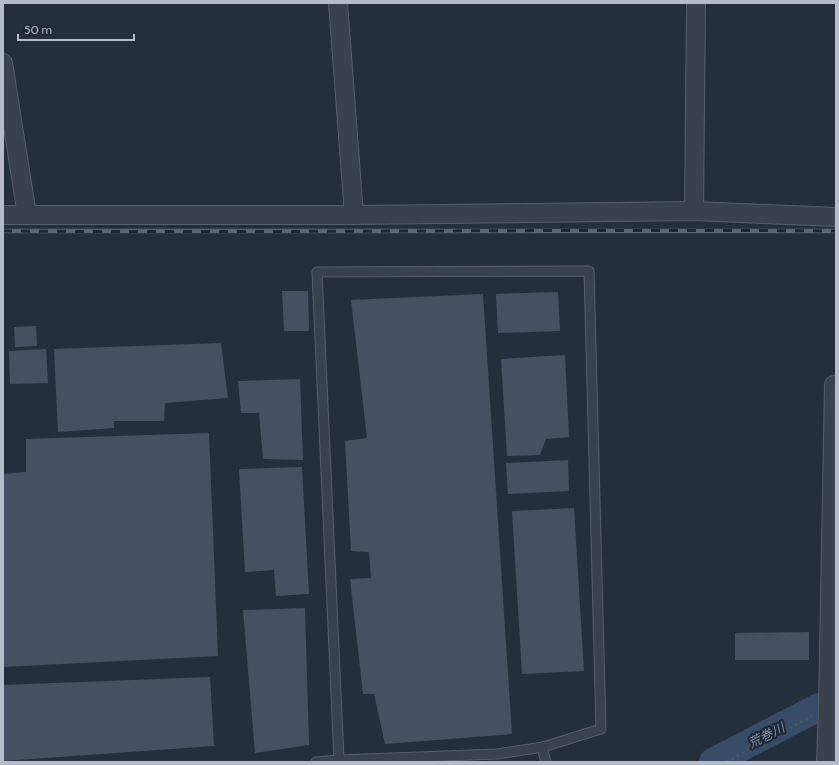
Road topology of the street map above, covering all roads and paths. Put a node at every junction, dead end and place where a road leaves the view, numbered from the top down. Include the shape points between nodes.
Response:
1 (338, 3) edge
2 (696, 3) edge
3 (3, 63) edge
4 (694, 210) junction
5 (3, 215) edge
6 (27, 215) junction
7 (354, 215) junction
8 (836, 218) edge
9 (834, 385) dead end
10 (828, 708) junction
11 (543, 747) junction
12 (339, 760) junction
13 (316, 762) edge
14 (546, 762) edge
15 (726, 762) edge
16 (826, 762) edge

1 - 7 street
2 - 4 street
3 - 6 street
4 - 7 street
4 - 8 street
5 - 6 street
6 - 7 street
9 - 10 street
10 - 15 path
10 - 16 street
11 - 12 lane via 497,754
11 - 12 lane via 601,729 589,271 317,272
11 - 14 lane
12 - 13 lane

